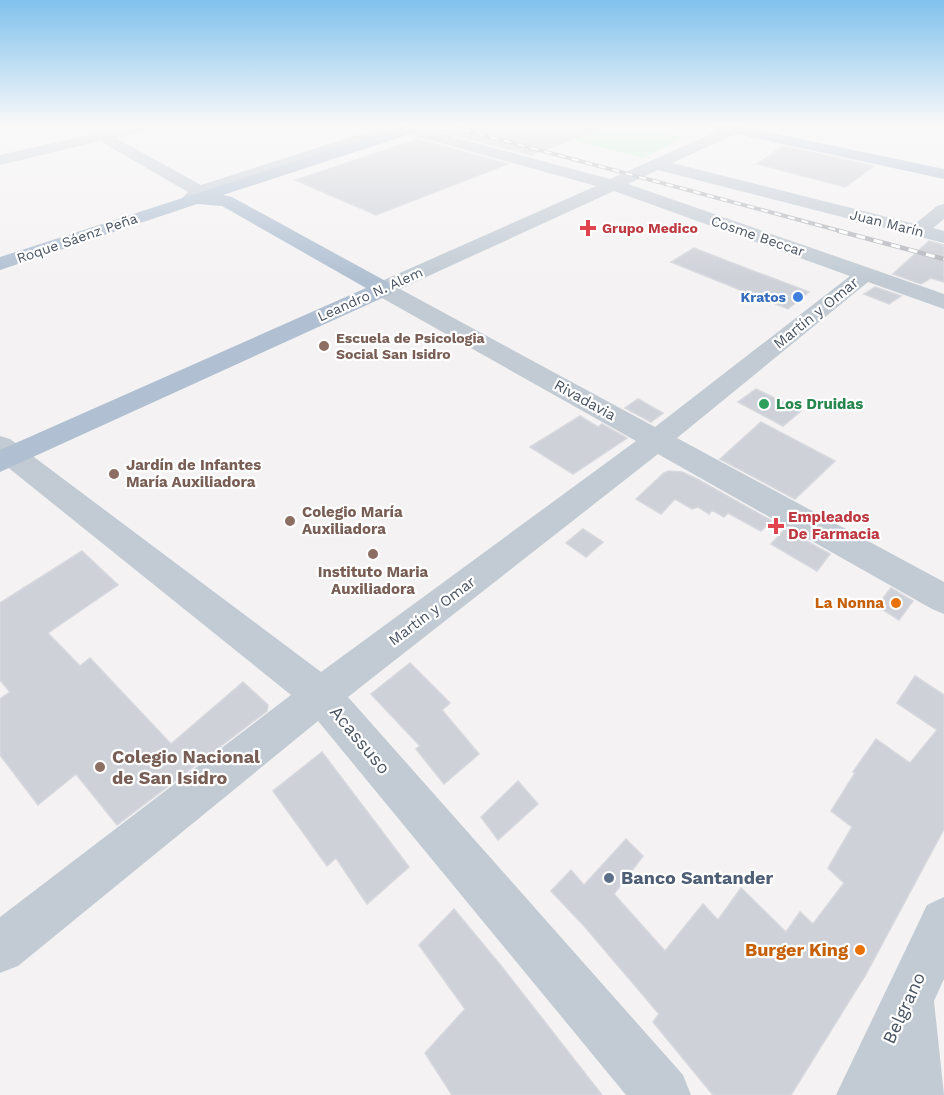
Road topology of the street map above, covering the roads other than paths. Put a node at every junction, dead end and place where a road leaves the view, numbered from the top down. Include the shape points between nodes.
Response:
1 (164, 177) edge
2 (250, 177) edge
3 (262, 177) edge
4 (285, 177) edge
5 (586, 177) edge
6 (626, 177) edge
7 (706, 177) edge
8 (254, 180) junction
9 (611, 184) junction
10 (193, 196) junction
11 (229, 197) junction
12 (944, 210) edge
13 (918, 231) junction
14 (944, 237) edge
15 (0, 264) edge
16 (865, 274) junction
17 (383, 289) junction
18 (944, 302) edge
19 (657, 440) junction
20 (4, 455) edge
21 (944, 599) edge
22 (321, 694) junction
23 (944, 922) edge
24 (0, 948) edge
25 (908, 999) junction
26 (663, 1095) edge
27 (864, 1095) edge
28 (917, 1095) edge

1 - 10 street
2 - 10 street, Roque Sáenz Peña
3 - 8 main road, Roque Sáenz Peña
4 - 11 street
5 - 9 street, Cosme Beccar
6 - 9 street, Leandro N. Alem
7 - 13 street, Juan Marín
8 - 10 main road, Roque Sáenz Peña
8 - 11 main road
9 - 16 street, Cosme Beccar
9 - 17 street, Leandro N. Alem
10 - 11 main road, Rivadavia
10 - 15 main road, Roque Sáenz Peña
11 - 17 main road, Rivadavia
12 - 13 street
13 - 14 street, Juan Marín
16 - 18 street, Cosme Beccar
16 - 19 street, Martín y Omar
17 - 19 street, Rivadavia
17 - 20 main road, Leandro N. Alem
19 - 21 street, Rivadavia
19 - 22 street, Martín y Omar
20 - 22 street, Acassuso
22 - 24 street, Martín y Omar
22 - 26 street, Acassuso
23 - 25 street, Belgrano
25 - 27 street, Belgrano
25 - 28 street

